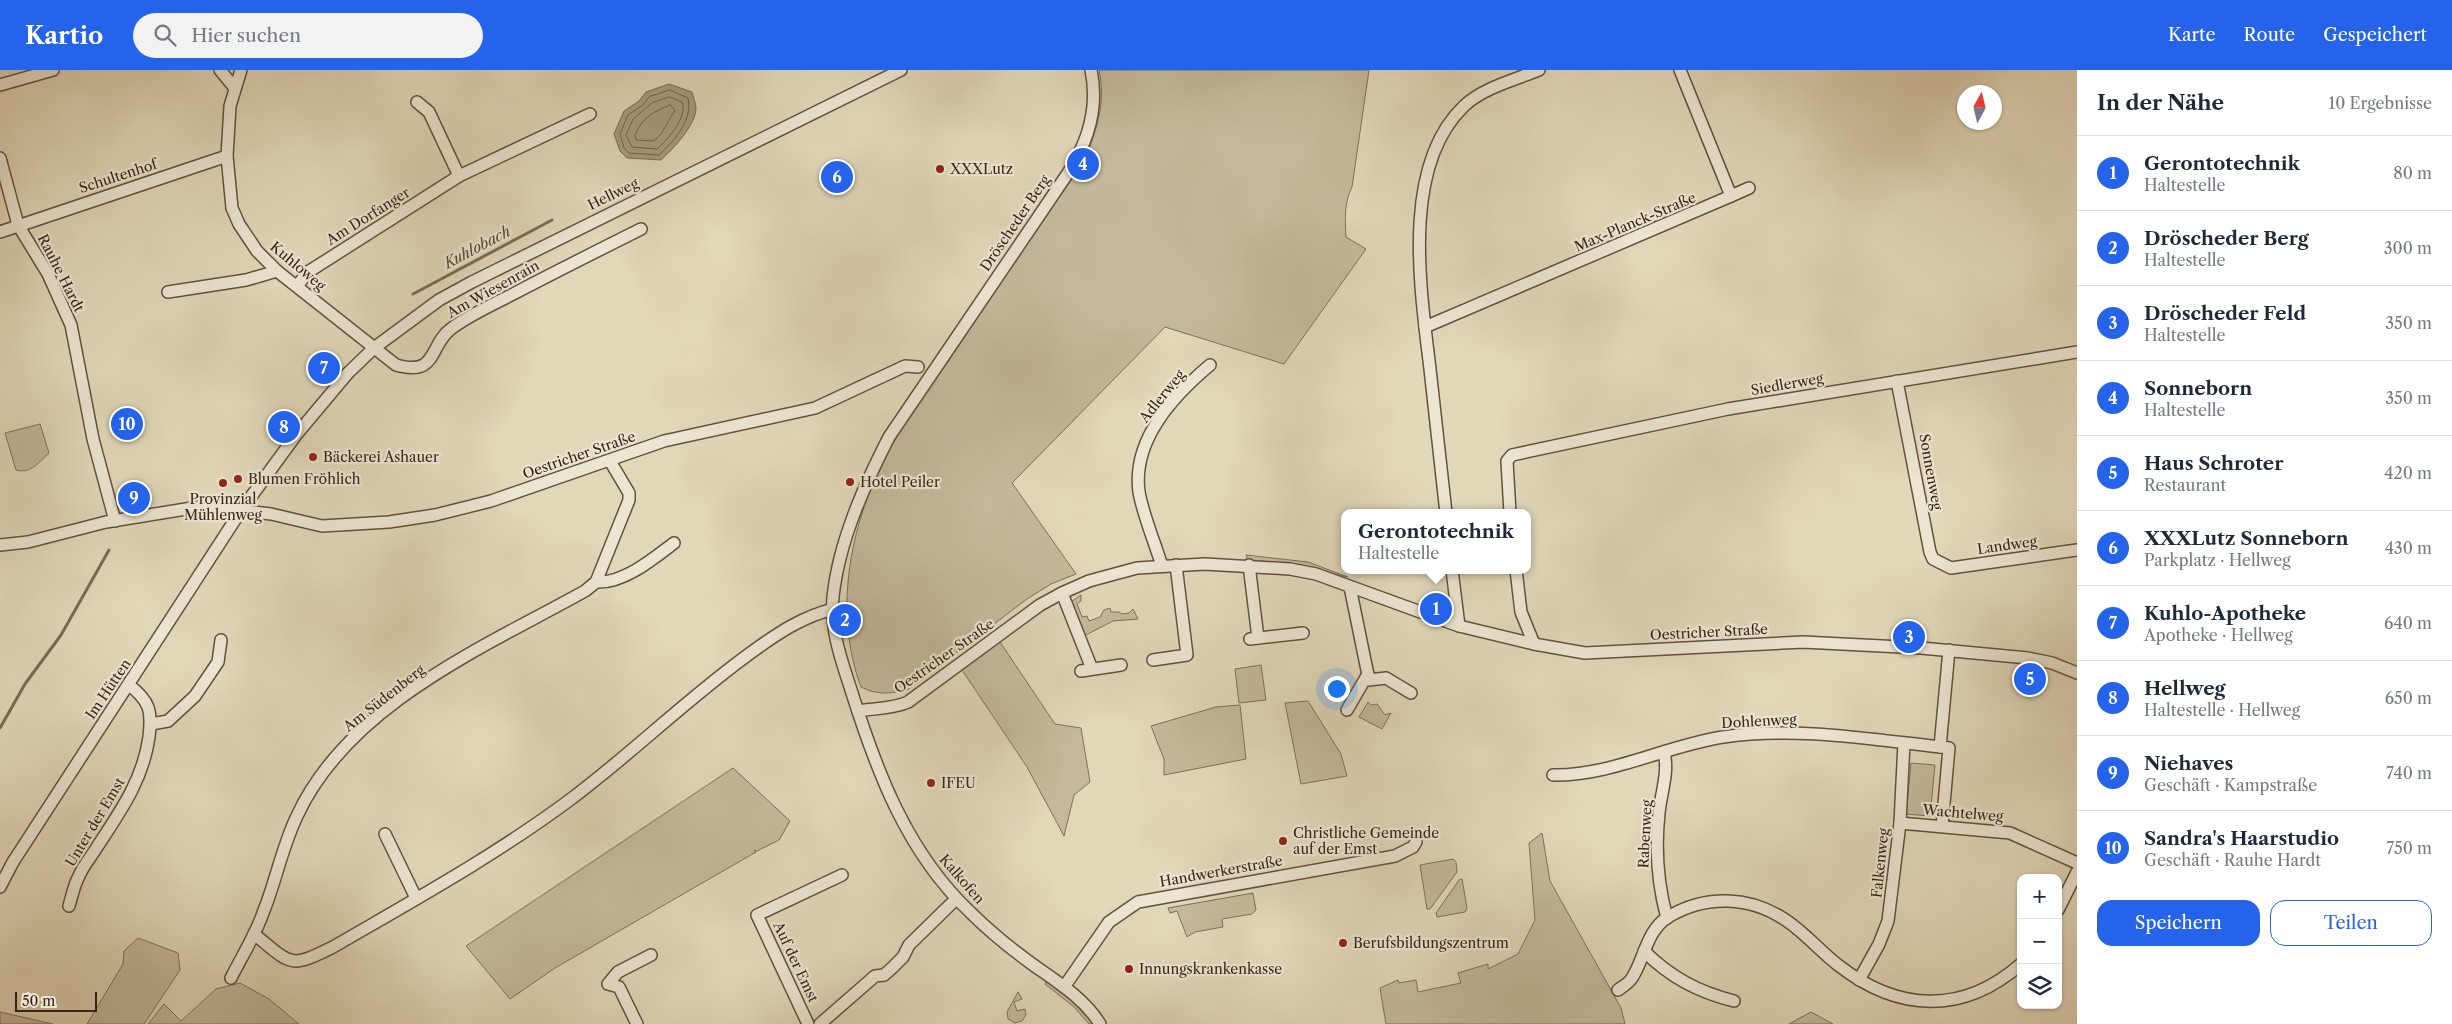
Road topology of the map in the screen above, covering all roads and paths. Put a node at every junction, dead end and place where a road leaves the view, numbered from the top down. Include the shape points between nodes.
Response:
1 (53, 70) edge
2 (220, 70) edge
3 (240, 70) edge
4 (901, 70) edge
5 (1091, 70) edge
6 (1539, 70) edge
7 (1680, 70) edge
8 (0, 85) edge
9 (234, 87) junction
10 (417, 102) dead end
11 (590, 114) dead end
12 (227, 156) junction
13 (0, 158) edge
14 (459, 176) junction
15 (1749, 188) dead end
16 (1732, 196) junction
17 (18, 225) junction
18 (641, 229) dead end
19 (0, 232) edge
20 (277, 271) junction
21 (297, 286) junction
22 (168, 292) dead end
23 (1425, 327) junction
24 (374, 348) junction
25 (2077, 352) edge
26 (1210, 365) dead end
27 (918, 367) dead end
28 (1898, 381) junction
29 (610, 461) junction
30 (242, 509) junction
31 (1446, 509) edge
32 (1510, 509) edge
33 (115, 521) junction
34 (674, 543) dead end
35 (0, 545) edge
36 (2077, 550) edge
37 (1176, 565) junction
38 (1940, 565) joint
39 (1162, 566) junction
40 (1249, 566) junction
41 (1452, 574) edge
42 (1516, 574) edge
43 (596, 582) junction
44 (1350, 586) junction
45 (1062, 593) junction
46 (833, 609) junction
47 (1459, 626) junction
48 (1303, 633) dead end
49 (221, 640) dead end
50 (1534, 644) junction
51 (1948, 650) junction
52 (1153, 660) dead end
53 (1121, 665) dead end
54 (2077, 673) edge
55 (1368, 674) junction
56 (129, 685) junction
57 (1411, 694) dead end
58 (1347, 710) dead end
59 (858, 711) junction
60 (151, 724) junction
61 (1904, 743) junction
62 (1940, 747) junction
63 (1664, 752) junction
64 (1553, 775) dead end
65 (1900, 823) junction
66 (1942, 826) junction
67 (385, 834) dead end
68 (1416, 842) dead end
69 (2077, 863) edge
70 (2077, 872) edge
71 (842, 874) dead end
72 (0, 887) edge
73 (416, 898) junction
74 (956, 899) junction
75 (2062, 902) edge
76 (69, 906) dead end
77 (1667, 918) junction
78 (254, 934) junction
79 (1644, 951) junction
80 (651, 955) dead end
81 (2017, 967) edge
82 (231, 978) dead end
83 (1859, 980) junction
84 (1064, 986) junction
85 (1618, 990) dead end
86 (1734, 1001) dead end
87 (637, 1024) edge
88 (808, 1024) edge
89 (820, 1024) edge
90 (1100, 1024) edge

1 - 8 street
2 - 9 street
3 - 9 street, Kuhloweg
4 - 24 street, Hellweg via 472,282 439,300
5 - 46 street, Dröscheder Berg via 1094,96 1091,122 1076,160 889,436 873,468 848,535 837,576
6 - 23 street via 1469,102 1450,123 1435,150 1420,214 1418,243
7 - 16 street
9 - 12 street, Kuhloweg via 227,128
10 - 14 street via 429,112
11 - 14 street, Am Dorfanger
12 - 17 street, Schultenhof
12 - 20 street, Kuhloweg via 232,208 249,240
13 - 17 street, Rauhe Hardt
14 - 21 street, Am Dorfanger via 308,272
15 - 16 street, Max-Planck-Straße
16 - 23 street, Max-Planck-Straße
17 - 19 street, Schultenhof
17 - 33 street, Rauhe Hardt via 48,274 71,325 93,439
18 - 24 street, Am Wiesenrain via 450,329 428,362 420,368 396,365
20 - 21 street, Kuhloweg
20 - 22 street via 246,280
21 - 24 street, Kuhloweg
23 - 31 street
24 - 30 street, Hellweg via 318,407
25 - 28 street, Siedlerweg
26 - 39 street, Adlerweg via 1192,380 1152,428 1145,444 1139,492
27 - 29 street, Oestricher Straße via 905,366 815,408 664,441
28 - 32 street, Siedlerweg via 1636,427 1512,455 1507,460
28 - 38 street, Sonnenweg via 1930,552
29 - 30 street, Oestricher Straße via 491,501 389,522 322,526
29 - 43 street via 629,500
30 - 33 street, Oestricher Straße via 204,506
30 - 56 street, Im Hütten
33 - 35 street, Oestricher Straße via 28,542
34 - 43 street, Am Südenberg via 620,578 606,583
36 - 38 street, Landweg via 1951,568
37 - 39 street, Oestricher Straße
37 - 40 street, Oestricher Straße
37 - 52 street via 1187,655
39 - 45 street, Oestricher Straße via 1108,575
40 - 44 street, Oestricher Straße via 1316,574
40 - 48 street via 1254,639
41 - 47 street
42 - 50 street via 1521,612
43 - 78 street, Am Südenberg via 476,649 376,719 340,752 317,781 297,816
44 - 47 street, Oestricher Straße
44 - 55 street
45 - 53 street via 1086,670
45 - 59 street, Oestricher Straße via 1040,605 908,702 897,707
46 - 59 street via 838,648
46 - 73 street via 810,615 773,637 699,692 629,754 534,826
47 - 50 street, Oestricher Straße
49 - 60 street via 218,662 195,696 168,721
50 - 51 street, Oestricher Straße via 1585,653 1803,642
51 - 54 street, Oestricher Straße via 2040,660
51 - 62 street
55 - 57 street via 1369,680 1386,678
55 - 58 street
56 - 60 street, Unter der Emst via 141,694 148,705
56 - 72 street, Im Hütten
59 - 74 street, Kalkofen via 904,827
60 - 76 street, Unter der Emst via 140,776 129,800 79,876
61 - 62 street, Dohlenweg
61 - 63 street, Dohlenweg via 1775,733 1720,738
61 - 65 street, Falkenweg
62 - 66 street via 1949,748
63 - 64 street, Dohlenweg via 1593,771
63 - 77 street, Rabenweg via 1667,764 1659,810 1656,860
65 - 66 street, Wachtelweg
65 - 83 street, Falkenweg via 1888,921
66 - 69 street, Wachtelweg via 2010,833
67 - 73 street
68 - 84 street, Handwerkerstraße via 1395,856 1138,902 1110,922
70 - 75 street
71 - 88 street, Auf der Emst via 757,915
73 - 78 street via 303,962 281,956
74 - 84 street, Kalkofen via 992,932
74 - 89 street, Auf der Emst via 909,945 892,968 884,975 875,976
77 - 79 street via 1652,935
77 - 83 street via 1709,902 1731,900 1758,906 1787,921
78 - 82 street, Am Südenberg
79 - 85 street via 1632,979
79 - 86 street via 1676,978 1714,996
80 - 87 street via 618,972 608,984 620,987
81 - 83 street via 1982,991 1941,1002 1922,1002 1892,995
84 - 90 street, Kalkofen

